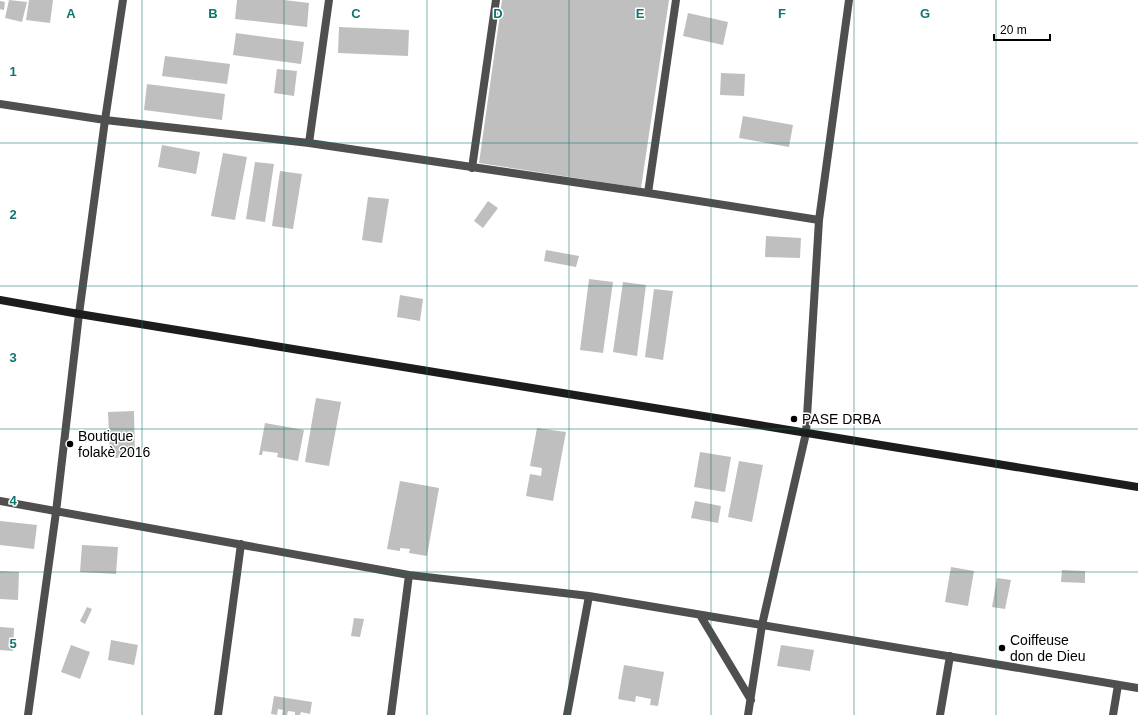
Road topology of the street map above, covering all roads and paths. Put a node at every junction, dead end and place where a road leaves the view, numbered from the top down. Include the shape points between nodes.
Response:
1 (123, 0) edge
2 (329, 0) edge
3 (496, 0) edge
4 (676, 0) edge
5 (849, 0) edge
6 (0, 104) edge
7 (105, 120) junction
8 (309, 143) junction
9 (472, 168) junction
10 (648, 193) junction
11 (819, 220) junction
12 (0, 300) edge
13 (79, 314) junction
14 (806, 433) junction
15 (1138, 487) edge
16 (0, 501) edge
17 (56, 512) junction
18 (242, 544) junction
19 (409, 575) junction
20 (589, 596) junction
21 (700, 615) junction
22 (762, 625) junction
23 (950, 656) junction
24 (1118, 685) junction
25 (1138, 688) edge
26 (751, 700) junction
27 (28, 715) edge
28 (218, 715) edge
29 (391, 715) edge
30 (568, 715) edge
31 (748, 715) edge
32 (940, 715) edge
33 (1113, 715) edge

1 - 7 street
2 - 8 street
3 - 9 street
4 - 10 street
5 - 11 street
6 - 7 street
7 - 8 street
7 - 13 street
8 - 9 street
9 - 10 street
10 - 11 street
11 - 14 street
12 - 13 street
13 - 14 street
13 - 17 street
14 - 15 street
14 - 22 street
16 - 17 street
17 - 18 street
17 - 27 street
18 - 19 street
18 - 28 street
19 - 20 street
19 - 29 street
20 - 21 street
20 - 30 street
21 - 22 street
21 - 26 street
22 - 23 street
22 - 26 street
23 - 24 street
23 - 32 street
24 - 25 street
24 - 33 street
26 - 31 street

